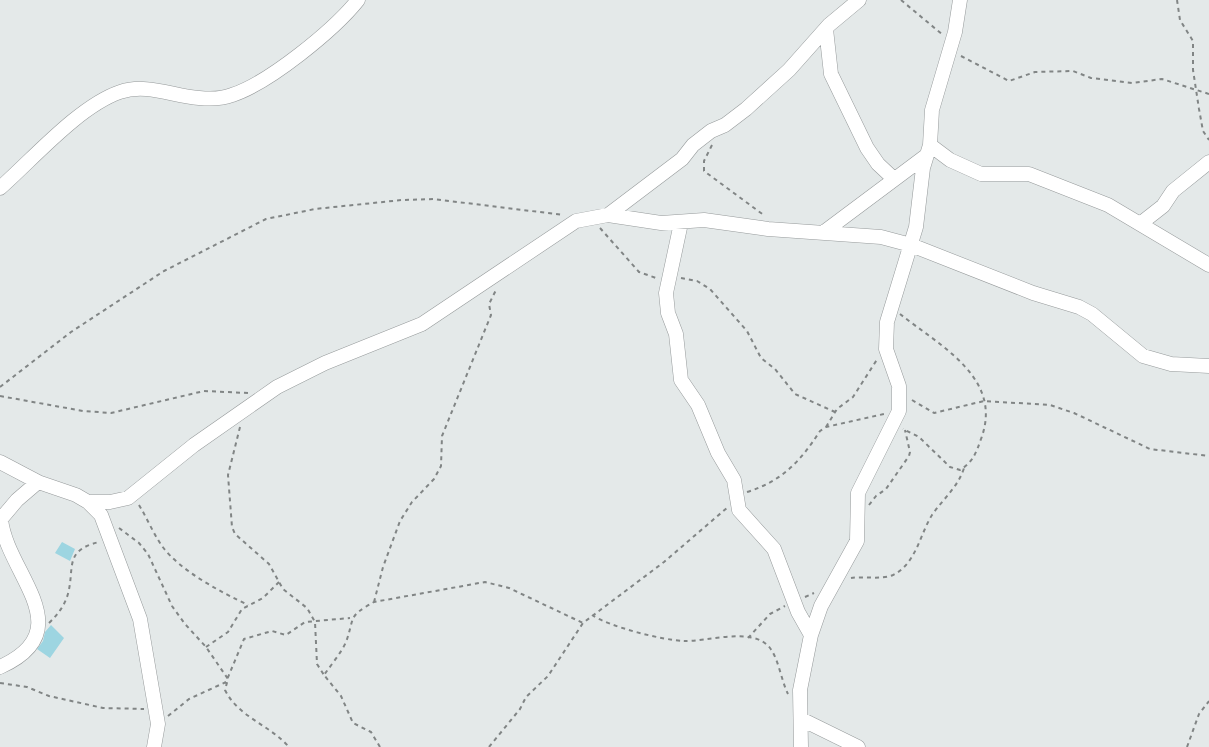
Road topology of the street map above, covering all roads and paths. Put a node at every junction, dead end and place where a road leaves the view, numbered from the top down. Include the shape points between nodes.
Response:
1 (358, 0) edge
2 (859, 0) edge
3 (901, 0) edge
4 (960, 0) edge
5 (1177, 0) edge
6 (826, 29) junction
7 (951, 47) junction
8 (1196, 89) junction
9 (1209, 94) edge
10 (1209, 140) edge
11 (713, 144) dead end
12 (929, 150) junction
13 (1209, 162) edge
14 (894, 178) junction
15 (0, 188) edge
16 (608, 215) junction
17 (588, 217) junction
18 (771, 219) dead end
19 (681, 223) junction
20 (1140, 224) junction
21 (824, 232) junction
22 (911, 245) junction
23 (1209, 264) edge
24 (507, 269) junction
25 (669, 278) junction
26 (890, 306) junction
27 (886, 349) junction
28 (1209, 366) edge
29 (0, 387) edge
30 (900, 393) junction
31 (266, 394) junction
32 (0, 396) edge
33 (984, 401) junction
34 (244, 410) junction
35 (899, 411) junction
36 (835, 412) junction
37 (826, 427) junction
38 (899, 427) junction
39 (1209, 456) edge
40 (0, 462) edge
41 (965, 467) junction
42 (38, 482) junction
43 (133, 494) junction
44 (737, 499) junction
45 (88, 502) junction
46 (100, 515) junction
47 (857, 520) junction
48 (111, 540) junction
49 (836, 580) junction
50 (280, 581) junction
51 (374, 602) junction
52 (248, 605) junction
53 (592, 615) junction
54 (351, 618) junction
55 (315, 622) junction
56 (583, 623) junction
57 (811, 635) junction
58 (34, 639) junction
59 (206, 647) junction
60 (0, 667) edge
61 (324, 675) junction
62 (228, 679) junction
63 (0, 683) edge
64 (789, 696) dead end
65 (1209, 701) edge
66 (154, 709) junction
67 (801, 719) junction
68 (158, 724) junction
69 (154, 747) edge
70 (289, 747) edge
71 (380, 747) edge
72 (489, 747) edge
73 (801, 747) edge
74 (858, 747) edge
75 (1188, 747) edge

1 - 15 street via 348,13 286,63 232,96 198,98 139,88 108,97 76,120
2 - 6 street
3 - 7 path
4 - 7 street
5 - 8 path via 1180,20 1193,41
6 - 14 street via 832,74 867,148 878,164
6 - 16 street via 789,70 746,109 711,131 682,159
7 - 8 path via 1009,81 1035,72 1073,71 1091,78 1132,82 1162,79
7 - 12 street via 932,110
8 - 9 path
8 - 10 path via 1203,131
11 - 18 path via 704,161 704,171
12 - 14 street
12 - 20 street via 973,171 991,175 1020,173 1040,178 1108,205
12 - 22 street via 923,168 919,210
13 - 20 street
14 - 21 street
16 - 17 street
16 - 19 street
17 - 24 street
17 - 25 path via 640,272 655,279
17 - 29 path via 433,199 315,209 266,219 148,281 71,332
19 - 21 street via 704,220 768,229
19 - 25 street
20 - 23 street
21 - 22 street via 881,237
22 - 26 street
22 - 28 street via 1033,294 1079,307 1143,356 1172,364
24 - 31 street via 412,329 325,363
24 - 51 path via 491,299 491,315 442,436 441,466 400,521
25 - 36 path via 697,281 710,289 747,332 760,358 795,394
25 - 44 street via 666,293 668,313 676,334 681,380 698,405 718,453 734,480
26 - 27 street
26 - 33 path via 969,368 978,380
27 - 30 street
27 - 36 path via 853,397
30 - 33 path via 934,413
30 - 35 street
31 - 32 path via 204,391 111,413
31 - 34 street
33 - 39 path via 1050,405 1150,448
33 - 41 path via 984,432 974,458
34 - 43 street
34 - 50 path via 228,475 232,527 235,534 269,564
35 - 37 path
35 - 38 street
36 - 37 path
37 - 44 path via 790,470
38 - 41 path via 918,437 950,467 957,470
38 - 47 street via 858,493
38 - 47 path via 909,456 886,489 876,496
40 - 42 street
41 - 49 path via 958,483 932,516 921,541 900,570 885,577
42 - 45 street via 76,494
42 - 58 street via 1,519 6,542 36,604 38,623
43 - 45 street via 118,501
43 - 52 path via 163,546 178,562 221,592
44 - 53 path via 664,562
44 - 57 street via 738,510 774,549 798,612
45 - 46 street
46 - 48 street
46 - 59 path via 148,554 172,606
47 - 49 street via 858,541
48 - 58 path via 77,552 62,609
48 - 66 street via 140,619
49 - 57 street via 817,614
50 - 52 path via 263,598
50 - 55 path via 283,589 307,608
51 - 54 path
51 - 56 path via 485,582 509,588
52 - 59 path via 228,632
53 - 56 path
53 - 64 path via 611,626 684,641 728,636 756,639 769,647
54 - 55 path
54 - 61 path via 346,642
55 - 61 path via 317,664
55 - 62 path via 305,622 286,635 272,631 244,639
56 - 72 path via 548,676 526,697
57 - 67 street via 800,690
58 - 60 street via 15,660
59 - 62 path
61 - 71 path via 341,696 353,723 370,732
62 - 68 path via 223,685 189,699
62 - 70 path via 225,690 230,700
63 - 66 path via 104,708
65 - 75 path via 1199,714
66 - 68 street
67 - 73 street
67 - 74 street
68 - 69 street

